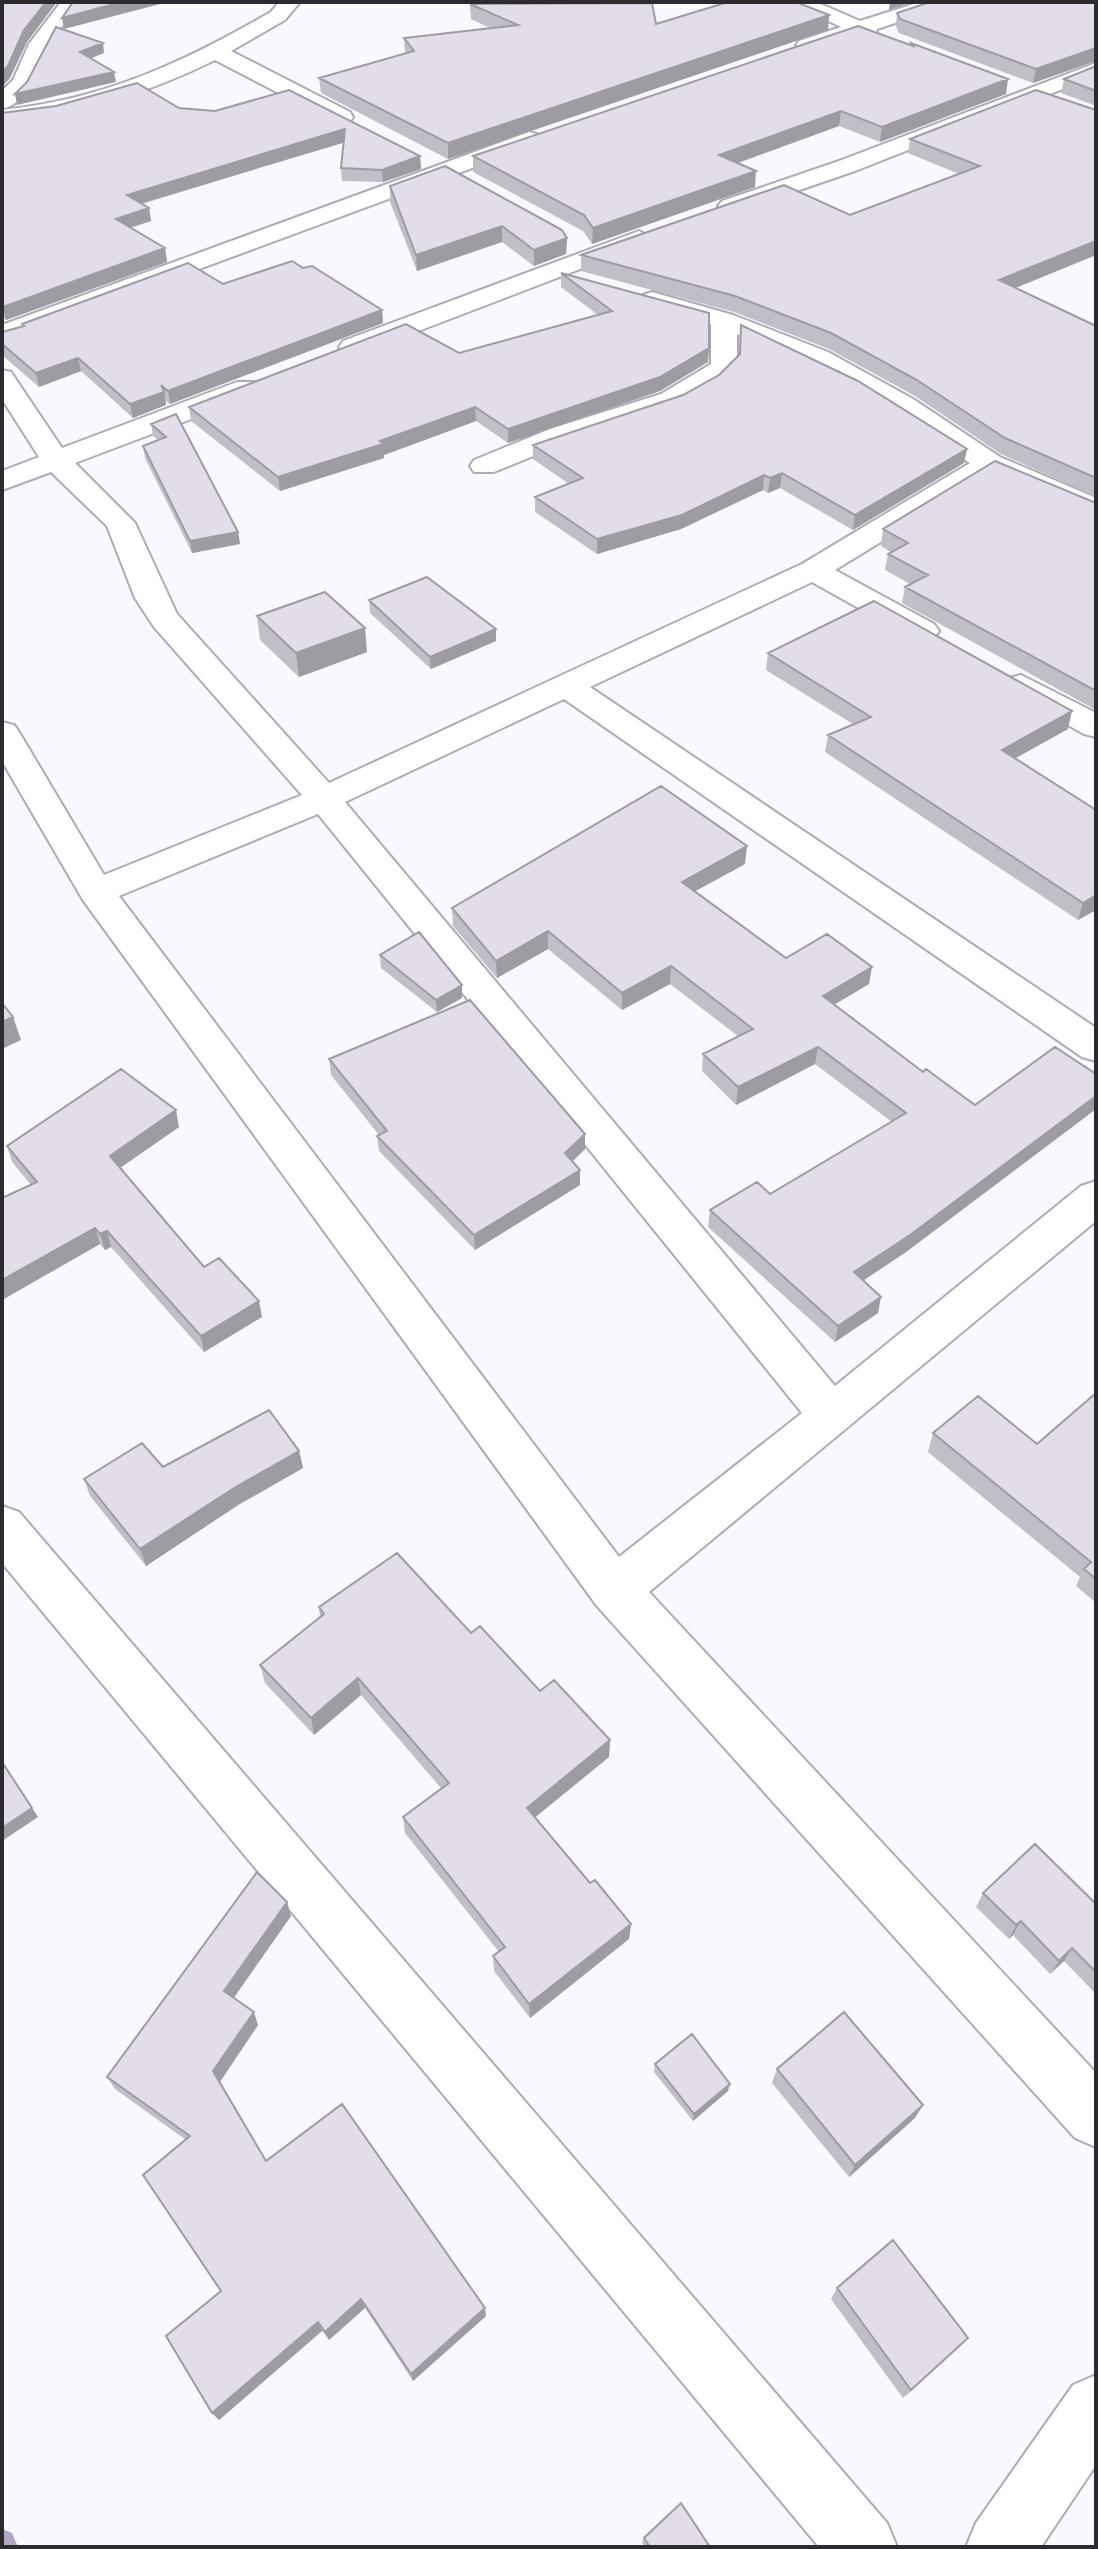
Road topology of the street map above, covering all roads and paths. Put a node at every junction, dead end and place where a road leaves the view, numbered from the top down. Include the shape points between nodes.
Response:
1 (71, 2) edge
2 (290, 2) edge
3 (799, 2) edge
4 (940, 2) edge
5 (858, 28) junction
6 (887, 39) edge
7 (216, 52) junction
8 (784, 52) edge
9 (1096, 69) edge
10 (1005, 84) edge
11 (1034, 96) junction
12 (2, 103) edge
13 (1059, 104) edge
14 (2, 117) edge
15 (364, 128) edge
16 (550, 132) edge
17 (418, 156) edge
18 (445, 170) junction
19 (471, 183) edge
20 (707, 213) edge
21 (666, 228) edge
22 (631, 294) edge
23 (724, 320) junction
24 (2, 334) edge
25 (323, 358) edge
26 (2, 378) edge
27 (264, 381) edge
28 (57, 462) junction
29 (990, 463) junction
30 (484, 466) dead end
31 (2, 481) edge
32 (1096, 509) edge
33 (813, 570) junction
34 (948, 645) edge
35 (988, 667) edge
36 (566, 685) junction
37 (1096, 727) edge
38 (2, 732) edge
39 (324, 799) junction
40 (96, 892) junction
41 (1096, 1047) edge
42 (1096, 1197) edge
43 (832, 1416) junction
44 (2, 1527) edge
45 (615, 1590) junction
46 (1096, 2117) edge
47 (1096, 2408) edge
48 (863, 2547) edge
49 (1000, 2547) edge

1 - 12 street via 39,44 22,83
2 - 7 street via 278,16
3 - 5 street
4 - 5 street
5 - 6 street
5 - 8 street
7 - 14 street via 122,96
7 - 15 street
9 - 11 street
10 - 11 street
11 - 13 street
11 - 20 street
16 - 18 street
17 - 18 street
18 - 19 street
18 - 24 street
21 - 25 street
22 - 23 street
23 - 29 street via 819,358
23 - 30 street via 724,366 703,386
26 - 28 street
27 - 28 street
28 - 31 street
28 - 39 street via 120,523 165,620
29 - 32 street
29 - 33 street
33 - 34 street
33 - 36 street
35 - 37 street
36 - 39 street
36 - 41 street
38 - 40 street
39 - 40 street
39 - 43 street
40 - 45 street
42 - 43 street
43 - 45 street
44 - 48 street
45 - 46 street
47 - 49 street

